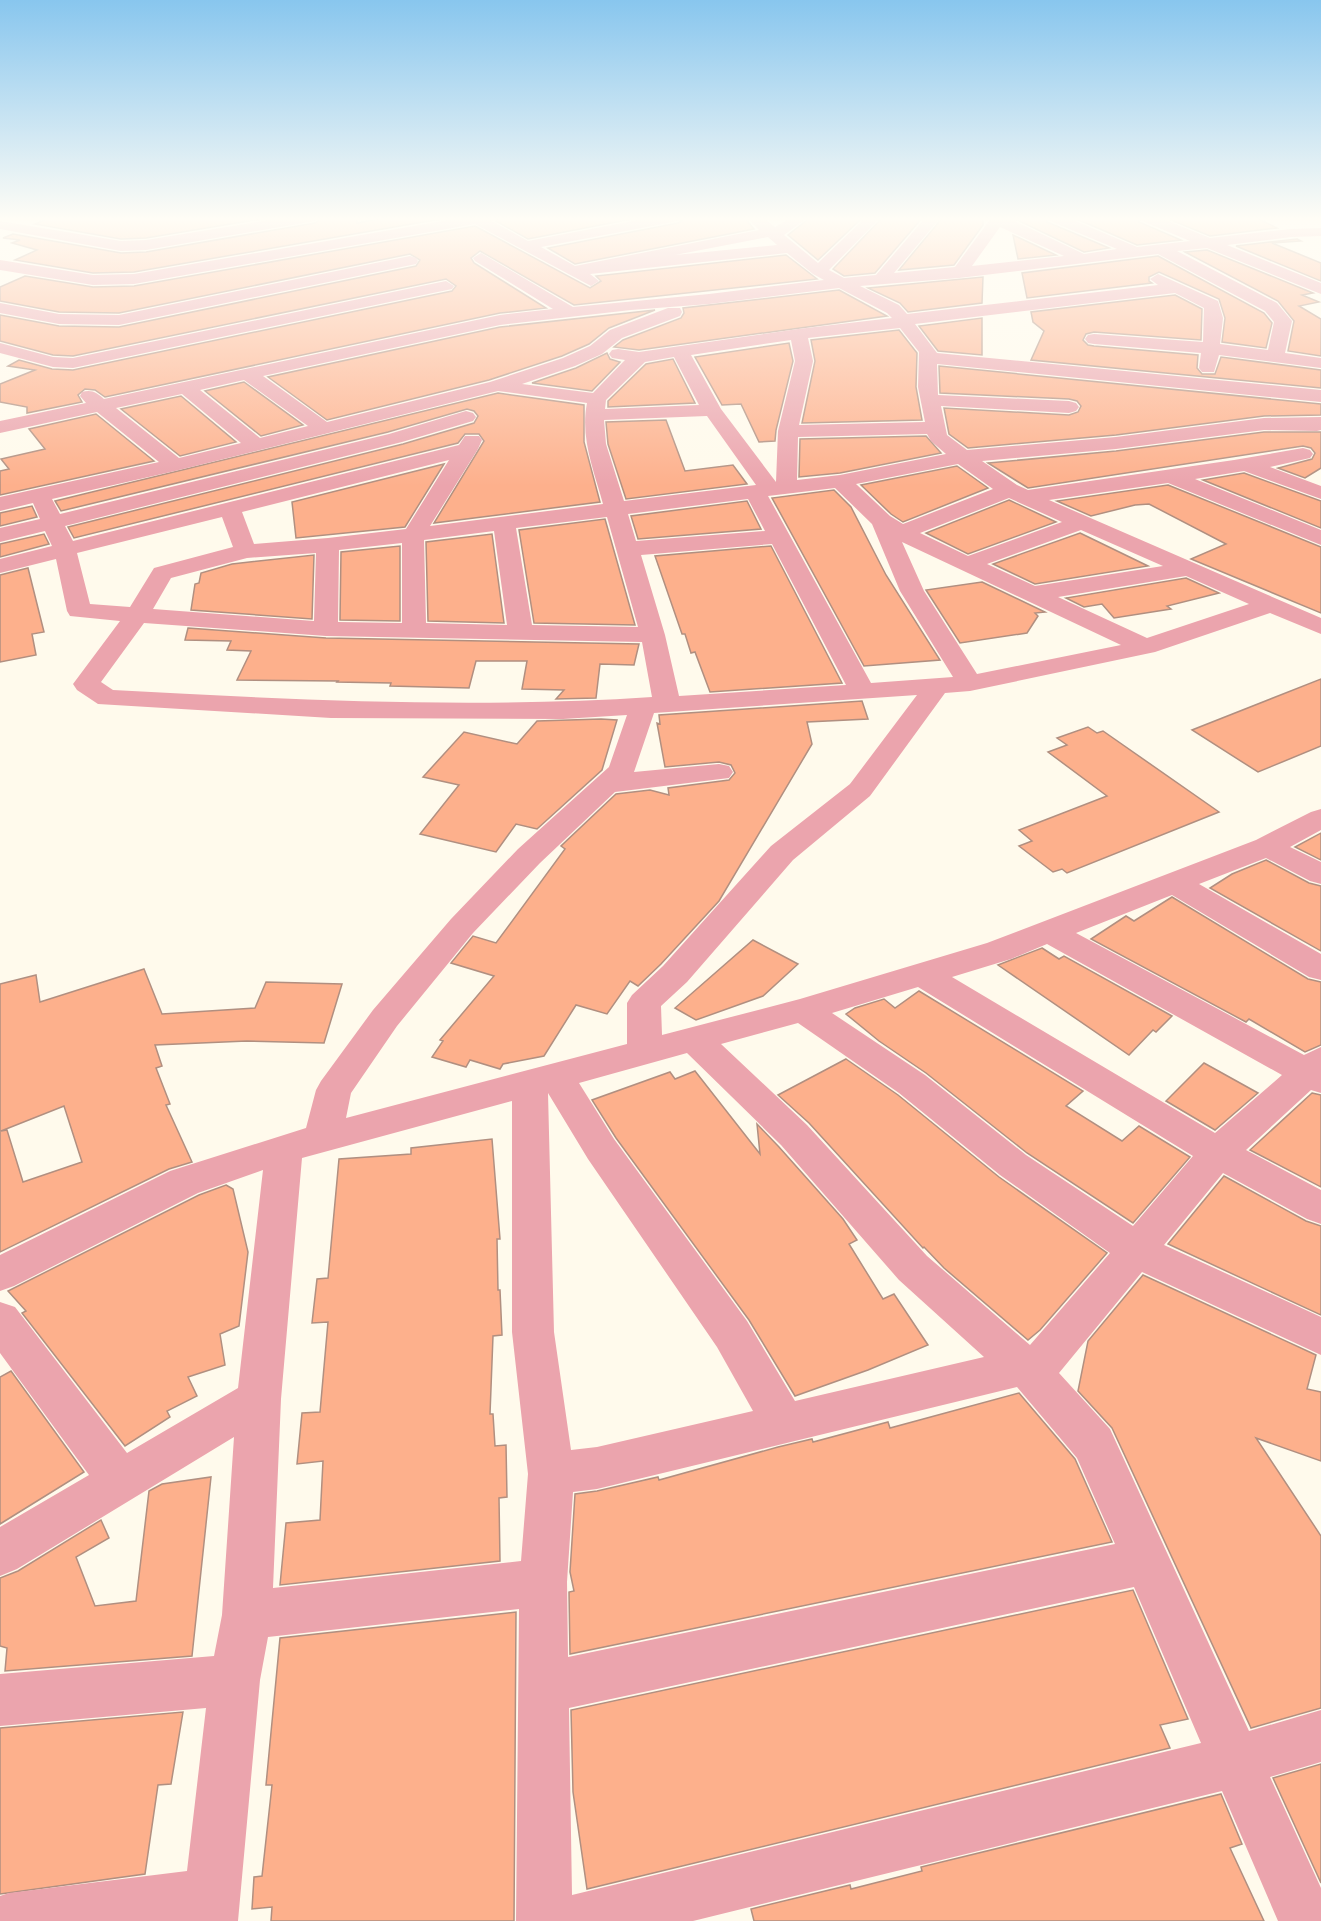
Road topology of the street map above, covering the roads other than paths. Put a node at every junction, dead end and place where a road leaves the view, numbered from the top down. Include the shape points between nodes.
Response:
1 (196, 307) edge
2 (361, 307) edge
3 (559, 307) edge
4 (616, 307) edge
5 (689, 307) edge
6 (888, 307) edge
7 (1021, 307) edge
8 (1105, 307) edge
9 (1213, 307) edge
10 (1270, 307) edge
11 (0, 308) edge
12 (482, 309) dead end
13 (568, 312) junction
14 (500, 320) junction
15 (904, 321) junction
16 (95, 322) junction
17 (798, 334) junction
18 (1209, 348) junction
19 (7, 350) edge
20 (596, 350) junction
21 (680, 352) junction
22 (639, 357) junction
23 (928, 358) junction
24 (1275, 358) junction
25 (1088, 360) junction
26 (1321, 363) edge
27 (249, 375) junction
28 (70, 377) junction
29 (1208, 385) junction
30 (496, 386) junction
31 (186, 388) junction
32 (1321, 396) edge
33 (930, 400) junction
34 (100, 406) junction
35 (596, 407) junction
36 (1069, 407) junction
37 (0, 408) edge
38 (712, 410) junction
39 (485, 412) junction
40 (32, 420) junction
41 (1264, 424) junction
42 (1320, 425) edge
43 (0, 427) edge
44 (936, 428) junction
45 (324, 429) junction
46 (788, 431) junction
47 (1116, 443) junction
48 (256, 445) junction
49 (1060, 449) junction
50 (468, 450) junction
51 (1312, 457) edge
52 (962, 458) junction
53 (175, 465) junction
54 (1247, 465) junction
55 (1168, 475) junction
56 (840, 481) junction
57 (770, 489) junction
58 (1017, 493) junction
59 (1321, 493) edge
60 (40, 495) junction
61 (0, 504) edge
62 (230, 509) junction
63 (615, 510) junction
64 (52, 522) junction
65 (1082, 522) junction
66 (504, 523) junction
67 (891, 527) junction
68 (0, 535) edge
69 (413, 535) junction
70 (779, 537) junction
71 (1321, 538) edge
72 (328, 545) junction
73 (65, 549) junction
74 (627, 549) junction
75 (246, 551) junction
76 (967, 564) junction
77 (0, 566) edge
78 (1189, 569) junction
79 (1033, 594) junction
80 (1271, 605) junction
81 (138, 614) junction
82 (1321, 627) edge
83 (326, 628) junction
84 (414, 632) junction
85 (520, 633) junction
86 (653, 635) junction
87 (1146, 646) junction
88 (970, 684) junction
89 (936, 687) junction
90 (863, 693) junction
91 (655, 705) junction
92 (719, 772) dead end
93 (607, 784) junction
94 (1321, 818) edge
95 (1267, 847) junction
96 (1321, 874) edge
97 (1174, 883) junction
98 (1048, 932) junction
99 (1321, 969) edge
100 (924, 975) junction
101 (803, 1010) junction
102 (694, 1039) junction
103 (645, 1053) junction
104 (1317, 1071) edge
105 (543, 1080) junction
106 (303, 1143) junction
107 (1218, 1152) junction
108 (1321, 1208) edge
109 (1138, 1251) junction
110 (0, 1274) edge
111 (0, 1320) edge
112 (1321, 1337) edge
113 (1028, 1370) junction
114 (259, 1399) junction
115 (784, 1424) junction
116 (551, 1474) junction
117 (121, 1482) junction
118 (0, 1553) edge
119 (1146, 1561) junction
120 (543, 1582) junction
121 (247, 1615) junction
122 (236, 1680) junction
123 (542, 1688) junction
124 (0, 1700) edge
125 (1321, 1736) edge
126 (1236, 1761) junction
127 (211, 1909) edge
128 (9, 1921) edge
129 (544, 1921) edge
130 (578, 1921) edge
131 (1307, 1921) edge

1 - 16 street
2 - 28 street via 73,363
3 - 13 street
4 - 13 street
5 - 20 street via 616,334
6 - 15 street
7 - 15 street
8 - 25 street
9 - 18 street via 1216,312
10 - 24 street via 1283,321
11 - 16 street
12 - 14 street
13 - 14 street
14 - 27 street
15 - 17 street
15 - 23 street via 928,352
16 - 19 street
17 - 21 street
17 - 46 street via 804,361
18 - 24 street
18 - 25 street
18 - 29 street
19 - 28 street
20 - 22 street
20 - 30 street
21 - 22 street
21 - 38 street
22 - 35 street
23 - 25 street
23 - 33 street
24 - 26 street
25 - 29 street
25 - 36 street
27 - 31 street
27 - 45 street
28 - 34 street
29 - 32 street
30 - 35 street
30 - 39 street
30 - 45 street
31 - 34 street
31 - 48 street
33 - 36 street
33 - 44 street
34 - 40 street
34 - 53 street
35 - 38 street
35 - 63 street via 596,444
36 - 49 street
37 - 40 street
38 - 57 street
39 - 50 street
39 - 64 street via 395,438
40 - 43 street
41 - 42 street
41 - 47 street
41 - 51 street
44 - 46 street
44 - 52 street via 938,437
45 - 48 street
46 - 57 street
47 - 49 street
47 - 55 street
48 - 53 street
49 - 52 street
50 - 62 street
50 - 69 street
51 - 54 street
52 - 56 street
52 - 58 street
53 - 60 street
54 - 55 street
54 - 59 street
55 - 58 street
55 - 71 street
56 - 57 street
56 - 67 street
57 - 63 street
57 - 70 street
58 - 65 street
58 - 67 street
60 - 61 street
60 - 64 street
62 - 73 street
62 - 75 street
63 - 66 street
63 - 74 street
64 - 68 street
64 - 73 street
65 - 76 street
65 - 78 street
66 - 69 street
66 - 85 street
67 - 76 street
67 - 88 street via 912,591
69 - 72 street
69 - 84 street
70 - 74 street
70 - 90 street
72 - 75 street
72 - 83 street
73 - 77 street
73 - 81 street via 79,611
74 - 86 street
75 - 81 street via 162,573
76 - 79 street
78 - 79 street
78 - 80 street
79 - 87 street
80 - 82 street
80 - 87 street
81 - 83 street
81 - 91 street via 86,684 107,698 331,710 563,711
83 - 84 street
84 - 85 street
85 - 86 street
86 - 91 street
87 - 88 street
88 - 89 street
89 - 90 street
89 - 103 street via 860,790 782,853 675,974 644,1003
90 - 91 street
91 - 93 street via 631,737 622,770
92 - 93 street
93 - 106 street via 529,856 385,1017
94 - 95 street
95 - 96 street
95 - 97 street
97 - 98 street
97 - 99 street
98 - 100 street
98 - 104 street
100 - 101 street
100 - 107 street
101 - 102 street
101 - 109 street via 912,1083 1013,1165
102 - 103 street
102 - 113 street via 794,1134 913,1268
103 - 105 street
104 - 107 street
105 - 106 street
105 - 115 street via 601,1149 732,1334
105 - 116 street via 533,1332
106 - 110 street via 184,1182
106 - 114 street
107 - 108 street
107 - 109 street
109 - 112 street
109 - 113 street
111 - 117 street
113 - 115 street
113 - 119 street via 1094,1444
114 - 117 street
114 - 121 street
115 - 116 street via 597,1468
116 - 120 street
117 - 118 street
119 - 123 street
119 - 126 street
120 - 121 street
120 - 123 street
121 - 122 street
122 - 124 street
122 - 127 street
123 - 129 street
125 - 126 street
126 - 130 street
126 - 131 street
127 - 128 street

